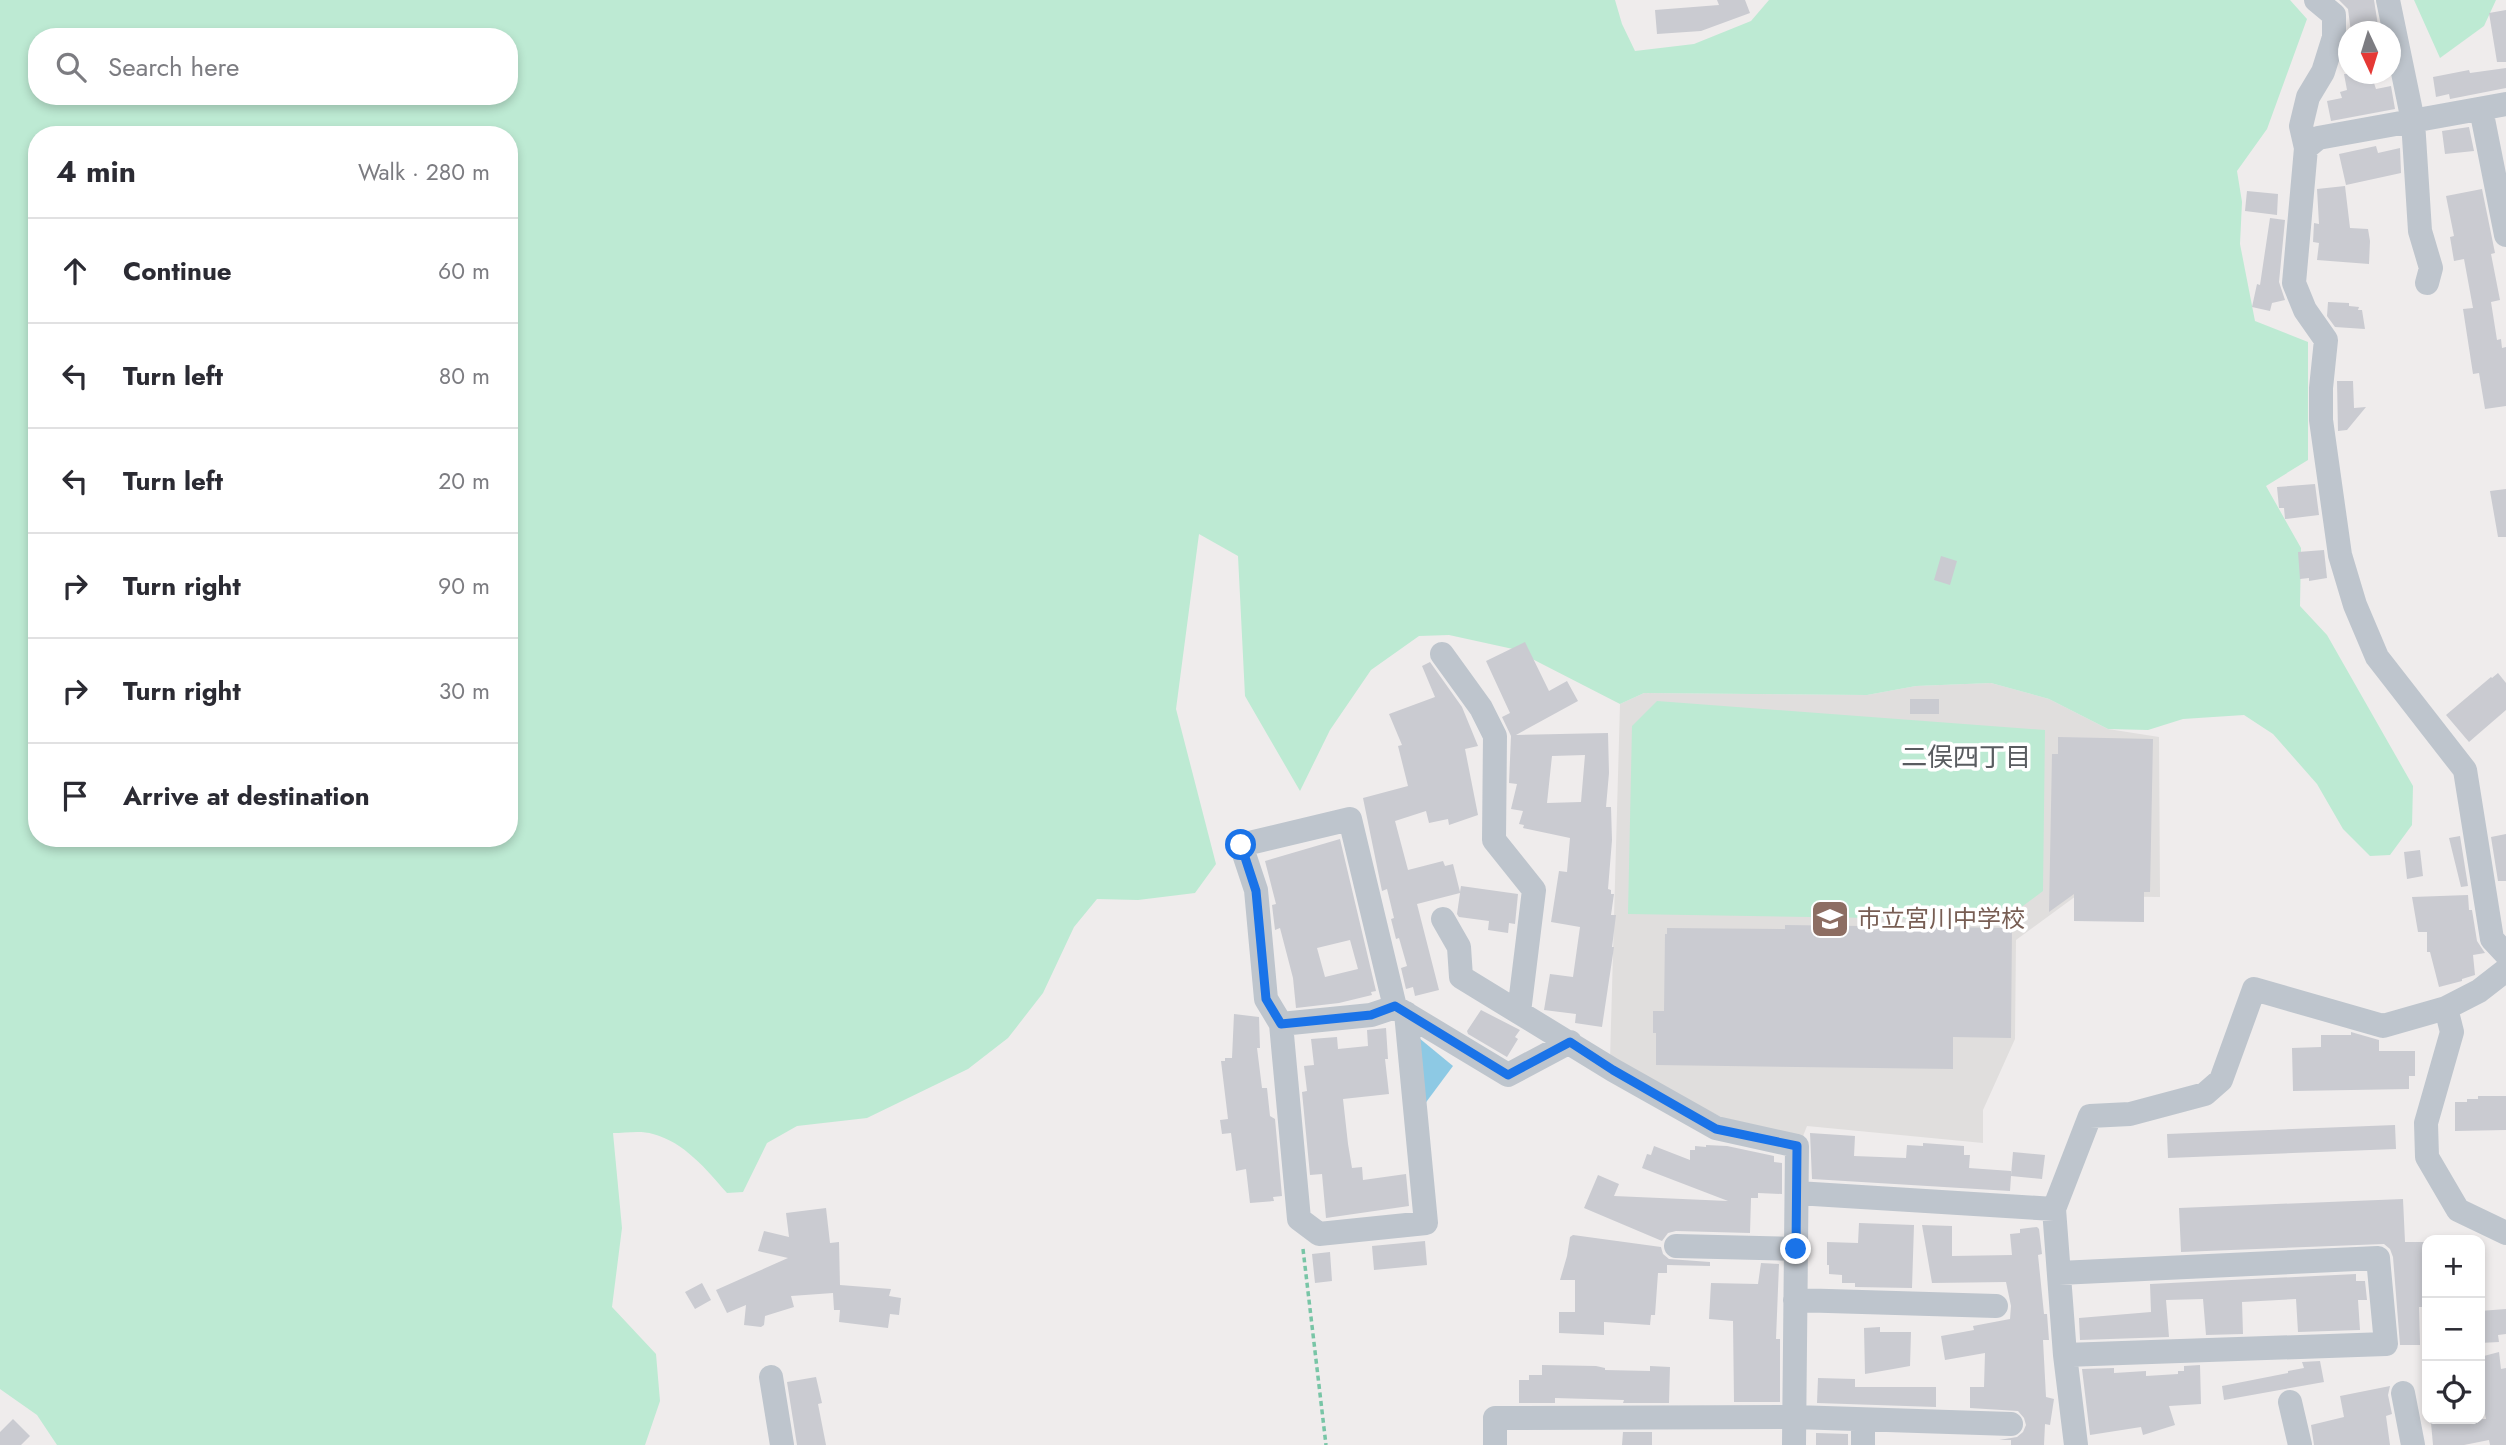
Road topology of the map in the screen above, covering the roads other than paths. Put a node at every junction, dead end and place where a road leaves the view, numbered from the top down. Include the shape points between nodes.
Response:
1 (2316, 0) edge
2 (2388, 0) edge
3 (2506, 104) edge
4 (2481, 109) junction
5 (2413, 121) junction
6 (2306, 148) junction
7 (2506, 235) edge
8 (2427, 284) dead end
9 (1443, 654) dead end
10 (1443, 919) dead end
11 (2506, 954) edge
12 (2506, 970) edge
13 (2446, 1008) junction
14 (1400, 1010) junction
15 (1519, 1012) junction
16 (1281, 1024) junction
17 (1570, 1042) junction
18 (1797, 1193) junction
19 (2054, 1209) junction
20 (2506, 1233) edge
21 (1676, 1246) dead end
22 (1796, 1249) junction
23 (2059, 1273) junction
24 (1795, 1300) junction
25 (1996, 1306) dead end
26 (2065, 1355) junction
27 (771, 1377) dead end
28 (2403, 1393) dead end
29 (2290, 1402) dead end
30 (1794, 1418) junction
31 (1863, 1420) junction
32 (2011, 1424) dead end
33 (782, 1445) edge
34 (1495, 1445) edge
35 (1794, 1445) edge
36 (1863, 1445) edge
37 (2076, 1445) edge
38 (2300, 1445) edge
39 (2413, 1445) edge

1 - 6 street via 2334,15 2334,37 2323,72 2308,97 2301,125
2 - 5 street
3 - 4 street
4 - 5 street
4 - 7 street
5 - 6 street via 2318,138
5 - 8 street via 2420,231 2431,268
6 - 11 street via 2294,283 2305,310 2326,340 2322,421 2340,555 2377,657 2465,769 2492,939
9 - 15 street via 1495,736 1494,840 1534,890
10 - 15 street via 1459,947 1461,977
12 - 13 street
13 - 19 street via 2383,1026 2254,989 2221,1080 2205,1094 2130,1114 2090,1116
13 - 20 street via 2452,1032 2426,1122 2427,1157 2458,1210
14 - 16 street
14 - 16 street via 1350,819 1241,845 1256,891 1266,999
14 - 16 street via 1426,1223 1319,1234 1299,1219
14 - 17 street via 1508,1075
15 - 17 street
17 - 18 street via 1716,1129 1797,1146
18 - 19 street
18 - 22 street
19 - 23 street
21 - 22 street
22 - 24 street
23 - 26 street
23 - 26 street via 2378,1258 2386,1344
24 - 25 street
24 - 30 street
26 - 37 street
27 - 33 street
28 - 39 street
29 - 38 street
30 - 31 street
30 - 34 street via 1494,1418
30 - 35 street
31 - 32 street
31 - 36 street

